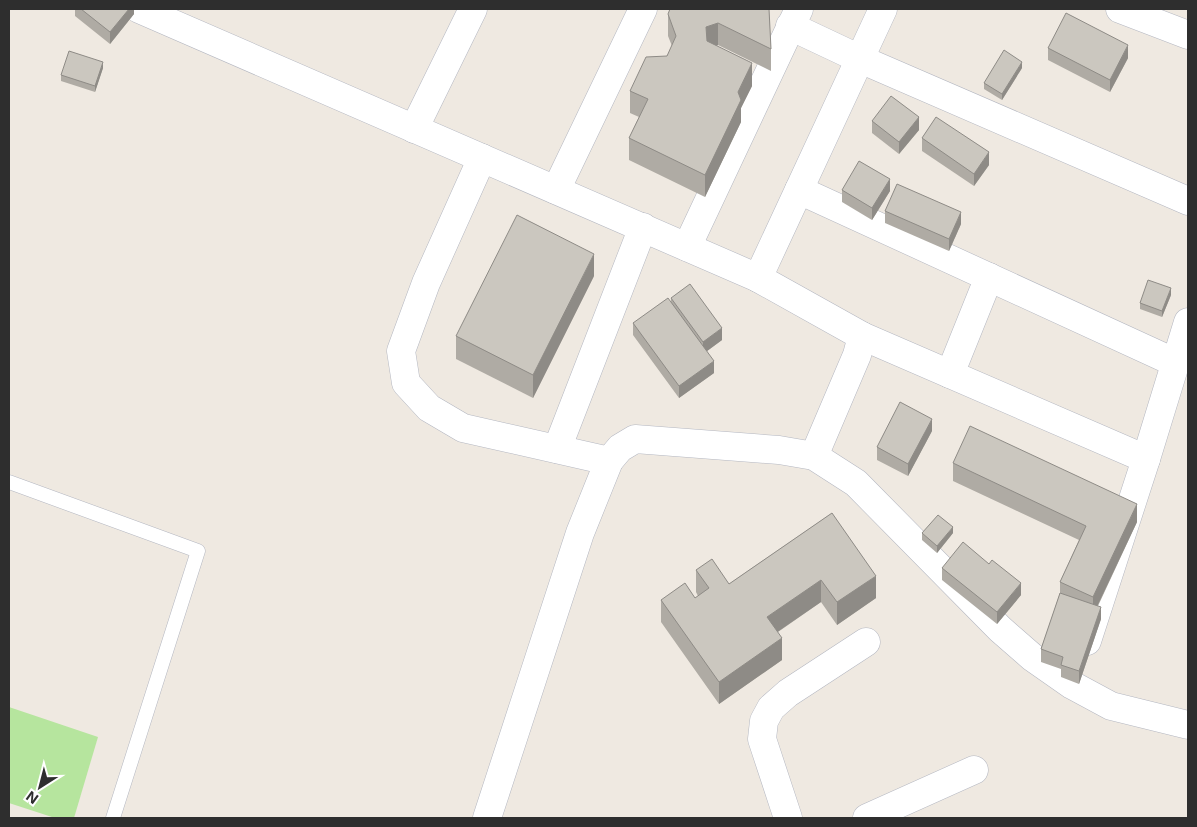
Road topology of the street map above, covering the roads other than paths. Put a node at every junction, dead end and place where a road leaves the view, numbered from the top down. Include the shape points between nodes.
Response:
1 (141, 9) edge
2 (473, 9) edge
3 (643, 9) edge
4 (883, 9) edge
5 (1120, 9) edge
6 (794, 18) edge
7 (1188, 35) edge
8 (860, 59) junction
9 (414, 129) junction
10 (482, 158) junction
11 (556, 190) junction
12 (799, 190) junction
13 (1188, 201) edge
14 (643, 227) junction
15 (687, 247) junction
16 (989, 277) junction
17 (758, 278) junction
18 (1188, 322) edge
19 (862, 336) junction
20 (1176, 363) junction
21 (950, 374) junction
22 (557, 449) junction
23 (814, 456) junction
24 (1146, 459) junction
25 (609, 461) junction
26 (9, 482) edge
27 (866, 642) dead end
28 (1072, 685) junction
29 (1188, 726) edge
30 (974, 770) dead end
31 (113, 818) edge
32 (487, 818) edge
33 (788, 818) edge
34 (867, 818) edge

1 - 9 street
2 - 9 street
3 - 11 street
4 - 8 street
5 - 7 street
6 - 8 street
6 - 15 street
8 - 12 street
8 - 13 street
9 - 10 street
10 - 11 street
10 - 22 street via 426,283 401,351 406,383 429,408 463,428
11 - 14 street
12 - 16 street
12 - 17 street
14 - 15 street
14 - 22 street
15 - 17 street
16 - 20 street
16 - 21 street
17 - 19 street
18 - 20 street
19 - 21 street
19 - 23 street via 857,356
20 - 24 street
21 - 24 street
22 - 25 street
23 - 25 street via 779,450 634,439
23 - 28 street via 856,483 1000,629
24 - 28 street
25 - 32 street via 580,533
26 - 31 lane via 198,552
27 - 33 street via 788,693 771,708 764,721 762,739
28 - 29 street via 1111,706
30 - 34 street

